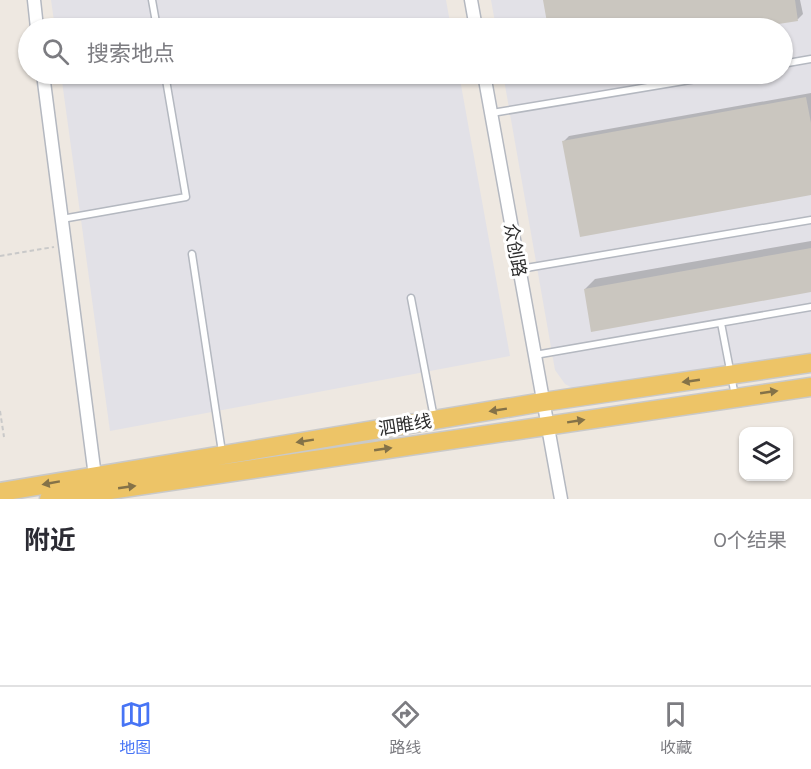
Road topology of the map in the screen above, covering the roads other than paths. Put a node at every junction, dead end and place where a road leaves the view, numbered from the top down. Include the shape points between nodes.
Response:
1 (34, 0) edge
2 (152, 0) edge
3 (471, 0) edge
4 (37, 18) edge
5 (155, 18) edge
6 (474, 18) edge
7 (811, 59) edge
8 (793, 62) edge
9 (44, 84) edge
10 (167, 84) edge
11 (486, 84) edge
12 (666, 84) edge
13 (491, 113) junction
14 (62, 219) junction
15 (811, 220) edge
16 (192, 254) dead end
17 (519, 269) junction
18 (411, 298) dead end
19 (811, 307) edge
20 (720, 323) junction
21 (534, 355) junction
22 (811, 363) edge
23 (731, 375) junction
24 (811, 387) edge
25 (735, 397) junction
26 (543, 402) junction
27 (434, 420) junction
28 (547, 426) junction
29 (223, 455) junction
30 (97, 489) edge
31 (0, 492) edge
32 (49, 499) edge
33 (561, 499) edge

1 - 4 street
2 - 5 lane
3 - 6 street
7 - 8 lane
9 - 14 street
10 - 14 lane via 186,197
11 - 13 street, 众创路
12 - 13 lane
13 - 17 street, 众创路
14 - 30 street
15 - 17 lane
16 - 29 lane
17 - 21 street, 众创路
18 - 27 lane
19 - 20 lane
20 - 21 lane
20 - 23 lane
21 - 26 street, 众创路
22 - 23 main road, 泗睢线
23 - 25 lane
23 -> 26 main road, 泗睢线
25 -> 24 main road, 泗睢线
28 -> 25 main road, 泗睢线
26 -> 27 main road, 泗睢线
26 - 28 street, 众创路
27 -> 29 main road, 泗睢线
30 -> 28 main road, 泗睢线
28 - 33 street, 众创路
29 - 30 main road, 泗睢线
30 -> 31 main road, 泗睢线
30 - 32 main road, 泗睢线

